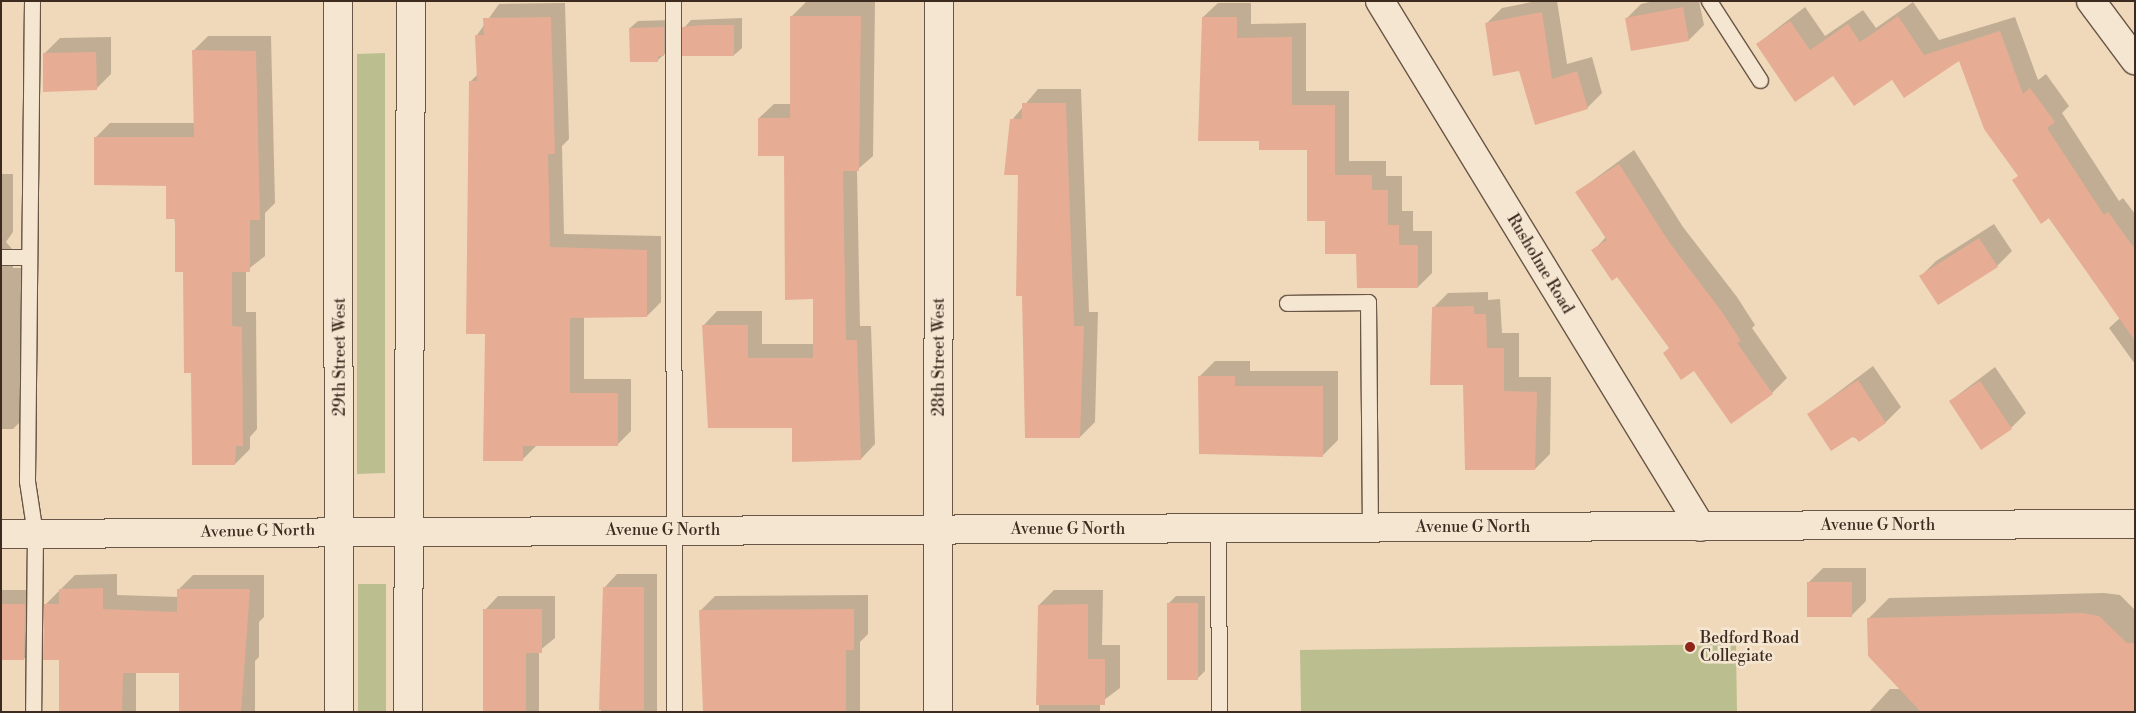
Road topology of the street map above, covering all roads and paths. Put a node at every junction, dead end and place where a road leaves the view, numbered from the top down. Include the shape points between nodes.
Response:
1 (32, 1) edge
2 (338, 1) edge
3 (410, 1) edge
4 (673, 1) edge
5 (939, 1) edge
6 (1380, 1) edge
7 (1709, 1) edge
8 (2091, 1) edge
9 (2135, 60) edge
10 (1760, 80) dead end
11 (1, 257) edge
12 (28, 257) junction
13 (1287, 303) dead end
14 (2135, 524) edge
15 (1370, 527) junction
16 (1701, 527) junction
17 (1218, 528) junction
18 (939, 529) junction
19 (340, 530) junction
20 (409, 530) junction
21 (674, 530) junction
22 (1, 534) edge
23 (35, 534) junction
24 (33, 712) edge
25 (340, 712) edge
26 (408, 712) edge
27 (674, 712) edge
28 (938, 712) edge
29 (1219, 712) edge

1 - 12 lane
2 - 19 street, 29th Street West
3 - 20 street
4 - 21 lane
5 - 18 street, 28th Street West
6 - 16 street, Rusholme Road
7 - 10 lane
8 - 9 street
11 - 12 lane
12 - 23 lane via 26,480
13 - 15 lane via 1368,302
14 - 16 street, Avenue G North
15 - 16 street, Avenue G North
15 - 17 street, Avenue G North
17 - 18 street, Avenue G North
17 - 29 lane
18 - 21 street, Avenue G North
18 - 28 street, 28th Street West
19 - 20 street, Avenue G North
19 - 23 street, Avenue G North
19 - 25 street, 29th Street West
20 - 21 street, Avenue G North
20 - 26 street
21 - 27 lane
22 - 23 street, Avenue G North
23 - 24 lane

